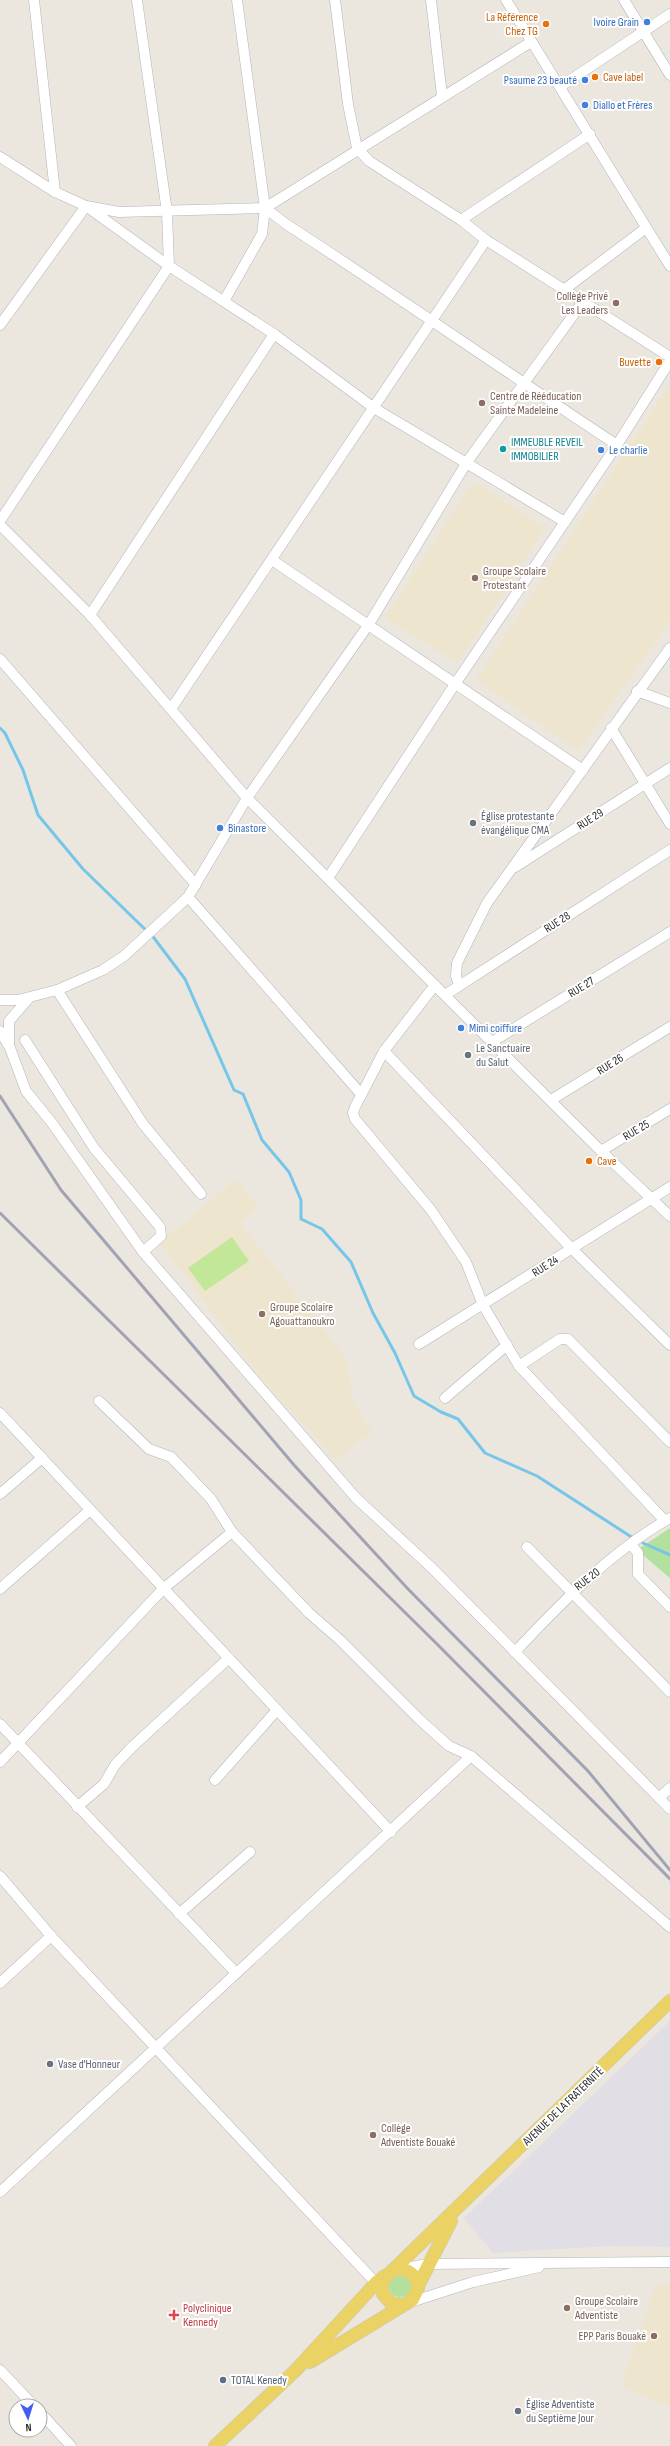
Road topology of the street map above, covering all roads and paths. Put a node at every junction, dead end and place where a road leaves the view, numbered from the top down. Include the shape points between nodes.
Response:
1 (34, 0) edge
2 (137, 0) edge
3 (237, 0) edge
4 (335, 0) edge
5 (431, 0) edge
6 (506, 0) edge
7 (624, 0) edge
8 (670, 14) edge
9 (643, 32) junction
10 (530, 42) junction
11 (670, 75) edge
12 (561, 86) junction
13 (442, 96) junction
14 (590, 134) junction
15 (357, 148) junction
16 (0, 157) edge
17 (55, 192) junction
18 (86, 206) junction
19 (265, 208) junction
20 (167, 212) junction
21 (461, 220) junction
22 (646, 228) junction
23 (486, 240) junction
24 (169, 266) junction
25 (670, 266) edge
26 (565, 289) junction
27 (224, 301) junction
28 (582, 303) junction
29 (433, 319) junction
30 (0, 325) edge
31 (274, 334) junction
32 (670, 357) edge
33 (670, 361) edge
34 (524, 384) junction
35 (374, 408) junction
36 (617, 445) junction
37 (467, 462) junction
38 (0, 521) edge
39 (565, 522) junction
40 (0, 525) edge
41 (272, 560) junction
42 (90, 615) junction
43 (369, 624) junction
44 (670, 648) edge
45 (0, 659) edge
46 (455, 684) junction
47 (637, 691) junction
48 (668, 700) edge
49 (171, 709) junction
50 (611, 728) junction
51 (670, 768) edge
52 (583, 770) junction
53 (645, 784) junction
54 (247, 798) junction
55 (670, 824) edge
56 (670, 850) edge
57 (510, 870) junction
58 (328, 878) junction
59 (196, 885) junction
60 (188, 897) junction
61 (670, 932) edge
62 (435, 985) junction
63 (459, 985) junction
64 (57, 990) junction
65 (445, 995) junction
66 (30, 997) junction
67 (0, 1000) edge
68 (670, 1027) edge
69 (0, 1031) edge
70 (25, 1040) dead end
71 (492, 1042) junction
72 (10, 1048) junction
73 (384, 1051) junction
74 (361, 1094) junction
75 (551, 1100) junction
76 (670, 1109) edge
77 (601, 1151) junction
78 (670, 1187) edge
79 (201, 1194) dead end
80 (652, 1198) junction
81 (670, 1216) edge
82 (572, 1248) junction
83 (143, 1252) junction
84 (483, 1305) junction
85 (419, 1344) dead end
86 (507, 1345) junction
87 (670, 1345) edge
88 (519, 1366) junction
89 (445, 1398) dead end
90 (99, 1401) dead end
91 (0, 1413) edge
92 (670, 1442) edge
93 (42, 1458) junction
94 (0, 1494) edge
95 (90, 1510) junction
96 (668, 1519) edge
97 (232, 1532) junction
98 (632, 1545) junction
99 (527, 1547) dead end
100 (0, 1589) edge
101 (163, 1589) junction
102 (571, 1592) junction
103 (670, 1607) edge
104 (515, 1652) junction
105 (229, 1658) junction
106 (670, 1692) edge
107 (278, 1710) junction
108 (0, 1724) edge
109 (17, 1744) junction
110 (471, 1756) junction
111 (0, 1762) edge
112 (214, 1780) dead end
113 (670, 1788) edge
114 (659, 1798) junction
115 (77, 1808) junction
116 (670, 1810) edge
117 (391, 1832) junction
118 (250, 1852) dead end
119 (0, 1876) edge
120 (179, 1914) junction
121 (670, 1927) edge
122 (51, 1936) junction
123 (236, 1973) junction
124 (0, 1983) edge
125 (670, 2001) edge
126 (156, 2048) junction
127 (0, 2192) edge
128 (456, 2210) junction
129 (670, 2262) edge
130 (427, 2264) junction
131 (551, 2264) junction
132 (389, 2274) junction
133 (418, 2286) junction
134 (405, 2304) junction
135 (0, 2370) edge
136 (295, 2371) junction
137 (26, 2398) edge
138 (48, 2421) edge
139 (71, 2446) edge
140 (215, 2446) edge

1 - 17 street
2 - 20 street
3 - 19 street
4 - 15 street via 348,104
5 - 13 street
6 - 10 street
7 - 9 street
8 - 9 street
9 - 11 street
9 - 12 street
10 - 12 street
10 - 13 street
12 - 14 street
13 - 15 street
14 - 21 street
14 - 22 street
15 - 19 street
15 - 21 street via 369,161
16 - 17 street
17 - 18 street
18 - 20 street via 119,212
18 - 24 street
18 - 30 street
19 - 20 street
19 - 27 street via 262,234
19 - 29 street
20 - 24 street
21 - 23 street
22 - 25 street
22 - 26 street
23 - 26 street
23 - 29 street
24 - 27 street
24 - 38 street
26 - 28 street
27 - 31 street
28 - 32 street
28 - 34 street
29 - 34 street
29 - 35 street
31 - 35 street
31 - 42 street
33 - 36 street
34 - 36 street
34 - 37 street
35 - 37 street
35 - 41 street
36 - 39 street
37 - 39 street
37 - 43 street
39 - 46 street
40 - 42 street
41 - 43 street
41 - 49 street
42 - 49 street
43 - 46 street
43 - 54 street
44 - 47 street
45 - 59 street
46 - 52 street
46 - 58 street
47 - 48 street
47 - 50 street
49 - 54 street
50 - 52 street
50 - 53 street
51 - 53 street, RUE 29
52 - 57 street
53 - 55 street
53 - 57 street, RUE 29
54 - 58 street
54 - 59 street
56 - 63 street, RUE 28
57 - 63 street via 487,902 457,963 456,976
58 - 62 street
59 - 60 street
60 - 64 street via 124,956 103,970
60 - 74 street
61 - 71 street, RUE 27
62 - 65 street
62 - 73 street
63 - 65 street, RUE 28
64 - 66 street
64 - 79 street via 144,1124
65 - 71 street
66 - 67 street
66 - 72 street via 9,1021
68 - 75 street, RUE 26
69 - 72 street
70 - 83 street via 94,1148 160,1227 161,1236
71 - 75 street
72 - 83 street via 26,1090
73 - 74 street
73 - 82 street
74 - 84 street via 353,1113 355,1118 431,1210 466,1262
75 - 77 street
76 - 77 street, RUE 25
77 - 80 street
78 - 80 street, RUE 24
80 - 81 street
80 - 82 street, RUE 24
82 - 84 street, RUE 24
82 - 87 street
83 - 104 street via 356,1498 432,1568
84 - 85 street, RUE 24
84 - 86 street
86 - 88 street
86 - 89 street
88 - 92 street via 560,1339 568,1339
88 - 96 street
90 - 97 street via 149,1449 171,1456 211,1499
91 - 93 street
93 - 94 street
93 - 95 street
95 - 100 street
95 - 101 street
96 - 98 street, RUE 20
97 - 101 street
97 - 110 street via 309,1613 351,1650 419,1719 449,1746
98 - 102 street, RUE 20
98 - 103 street via 638,1553 638,1574
99 - 102 street
101 - 105 street
101 - 109 street
102 - 104 street, RUE 20
102 - 106 street
104 - 114 street
105 - 107 street
105 - 115 street via 132,1747 115,1765 104,1784
107 - 112 street
107 - 117 street
108 - 109 street
109 - 111 street
109 - 115 street
110 - 117 street
110 - 121 street
113 - 114 street
114 - 116 street
115 - 120 street
117 - 123 street
118 - 120 street
119 - 122 street
120 - 123 street
122 - 124 street
122 - 126 street
123 - 126 street
125 - 128 main road, AVENUE DE LA FRATERNITÉ
126 - 127 street
126 - 132 street
128 - 130 main road, AVENUE DE LA FRATERNITÉ
128 - 132 main road, AVENUE DE LA FRATERNITÉ
129 - 131 street via 610,2261
130 - 131 street
130 - 132 street
130 - 133 main road, AVENUE DE LA FRATERNITÉ
131 - 134 street via 473,2282
132 - 133 main road via 411,2273
132 - 134 main road via 381,2287 383,2294 391,2303
132 - 136 main road, AVENUE DE LA FRATERNITÉ
133 - 134 main road via 415,2296
134 - 136 main road, AVENUE DE LA FRATERNITÉ
135 - 137 street
136 - 140 main road, AVENUE DE LA FRATERNITÉ
138 - 139 street

